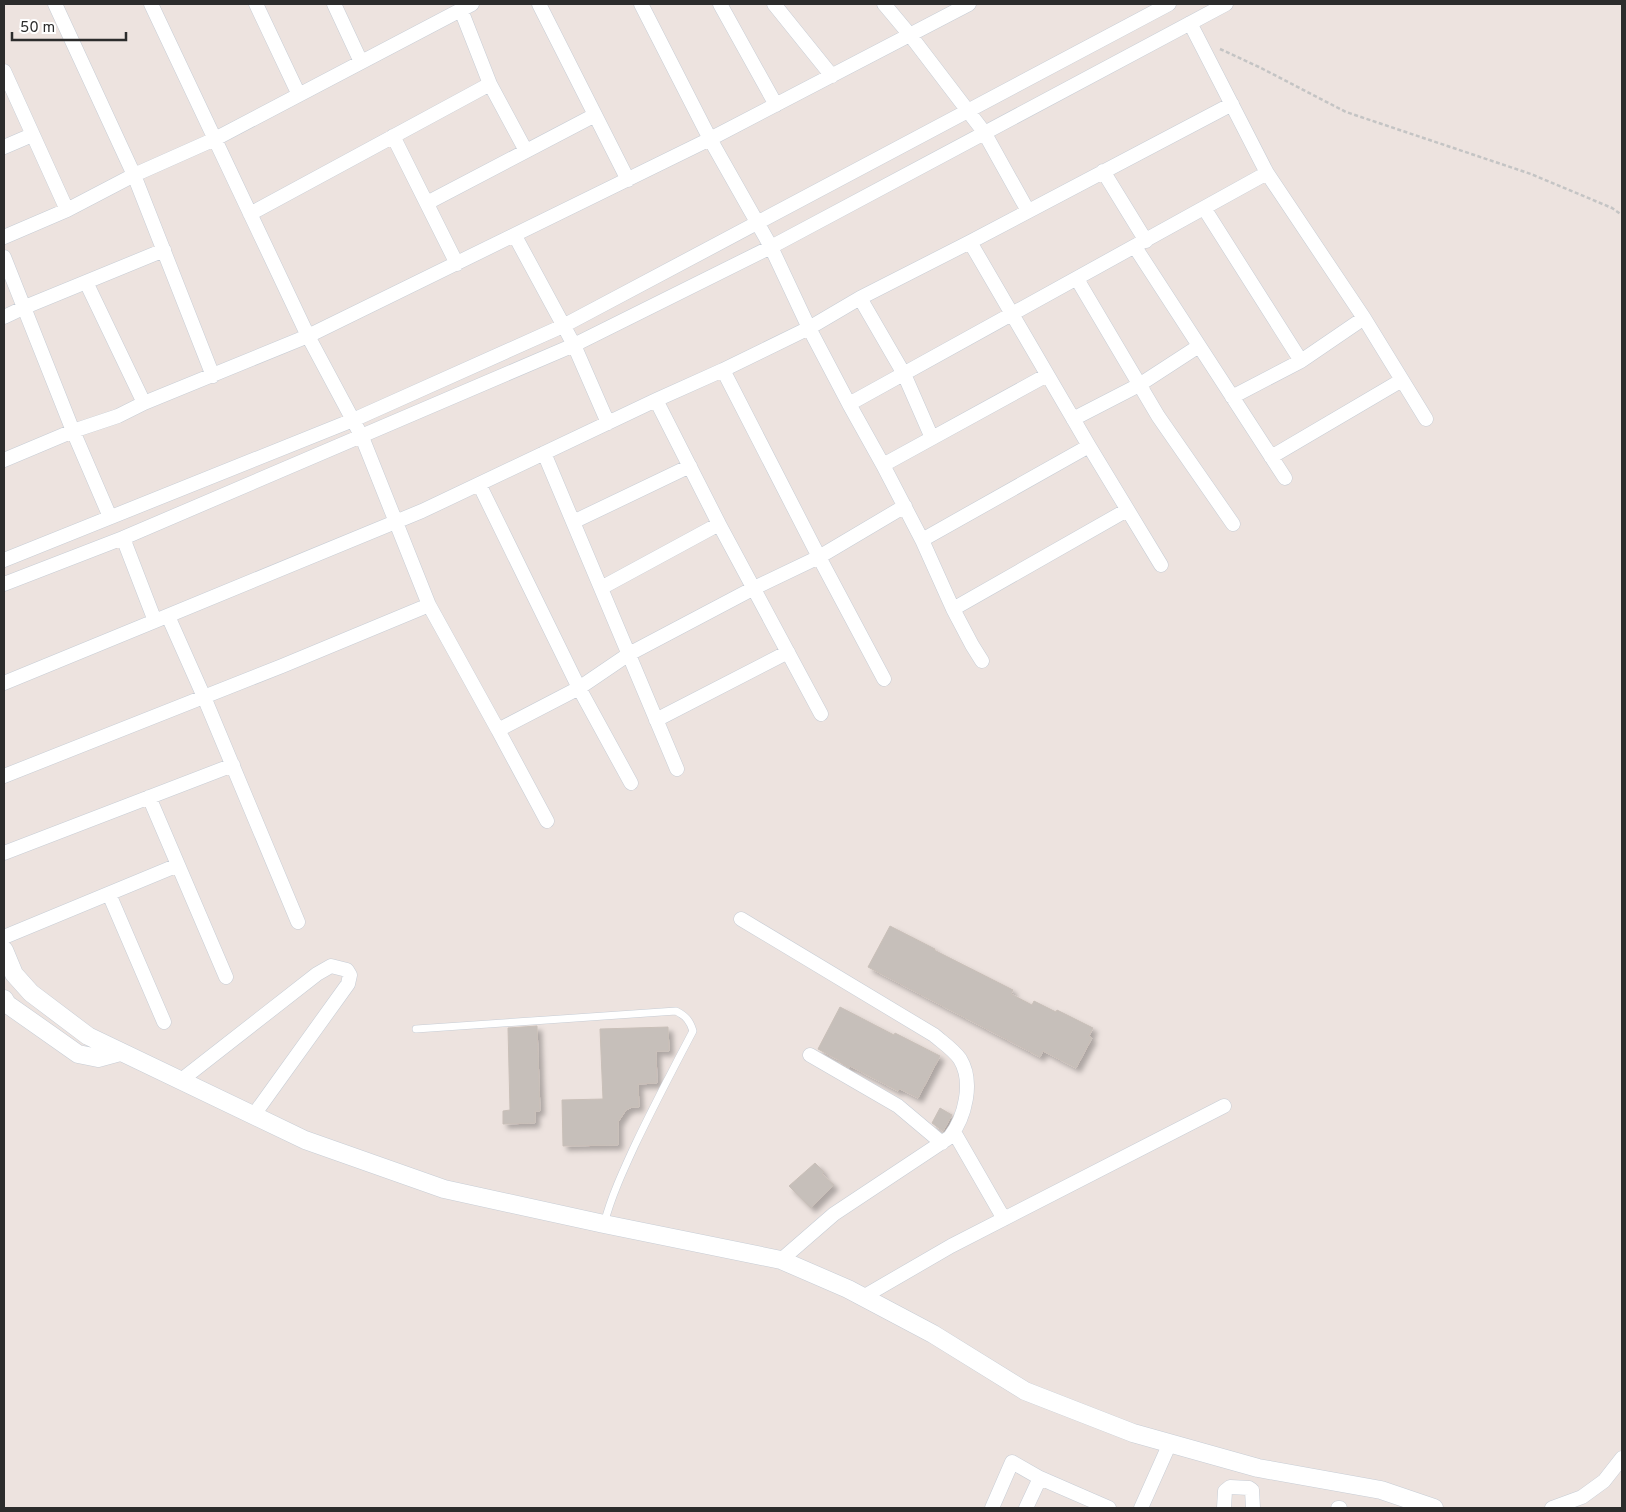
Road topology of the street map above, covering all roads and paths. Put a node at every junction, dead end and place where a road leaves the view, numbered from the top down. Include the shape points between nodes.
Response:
1 (55, 4) edge
2 (151, 4) edge
3 (256, 4) edge
4 (334, 4) edge
5 (539, 4) edge
6 (720, 4) edge
7 (774, 4) edge
8 (884, 4) edge
9 (969, 4) edge
10 (1226, 4) edge
11 (643, 5) edge
12 (1164, 5) edge
13 (466, 7) edge
14 (1190, 23) junction
15 (910, 35) junction
16 (1199, 40) junction
17 (362, 62) junction
18 (4, 71) edge
19 (832, 76) junction
20 (490, 84) junction
21 (299, 95) junction
22 (1232, 104) junction
23 (776, 106) junction
24 (967, 111) junction
25 (595, 115) junction
26 (984, 132) junction
27 (32, 135) junction
28 (393, 136) junction
29 (215, 139) junction
30 (710, 139) junction
31 (4, 147) edge
32 (526, 151) junction
33 (1103, 171) junction
34 (1267, 173) junction
35 (134, 175) junction
36 (628, 180) junction
37 (427, 203) junction
38 (1204, 208) junction
39 (66, 210) junction
40 (1028, 211) junction
41 (250, 214) junction
42 (1622, 215) edge
43 (758, 223) junction
44 (515, 236) junction
45 (4, 237) edge
46 (970, 242) junction
47 (1140, 244) junction
48 (771, 247) junction
49 (164, 250) junction
50 (4, 257) edge
51 (456, 264) junction
52 (1077, 279) junction
53 (86, 282) junction
54 (860, 298) junction
55 (25, 307) junction
56 (1012, 314) junction
57 (4, 317) edge
58 (1364, 318) junction
59 (563, 326) junction
60 (809, 328) junction
61 (308, 336) junction
62 (574, 345) junction
63 (1199, 346) junction
64 (1301, 362) junction
65 (723, 370) junction
66 (904, 374) junction
67 (1047, 375) junction
68 (213, 376) junction
69 (1402, 380) junction
70 (1139, 385) junction
71 (1232, 397) junction
72 (656, 400) junction
73 (144, 403) junction
74 (849, 404) junction
75 (1073, 419) junction
76 (1426, 419) dead end
77 (353, 420) junction
78 (608, 423) junction
79 (73, 431) junction
80 (362, 436) junction
81 (932, 438) junction
82 (1089, 446) junction
83 (544, 453) junction
84 (1271, 458) junction
85 (4, 460) edge
86 (884, 465) junction
87 (690, 466) junction
88 (1285, 478) dead end
89 (478, 484) junction
90 (905, 506) junction
91 (1127, 510) junction
92 (110, 517) junction
93 (395, 522) junction
94 (573, 522) junction
95 (719, 524) junction
96 (1233, 524) dead end
97 (123, 538) junction
98 (922, 540) junction
99 (819, 557) junction
100 (4, 560) edge
101 (1161, 565) dead end
102 (4, 584) edge
103 (600, 588) junction
104 (754, 588) junction
105 (430, 605) junction
106 (953, 609) junction
107 (162, 619) junction
108 (788, 652) junction
109 (629, 654) junction
110 (982, 661) dead end
111 (884, 679) dead end
112 (4, 683) edge
113 (580, 688) junction
114 (204, 697) junction
115 (821, 714) dead end
116 (656, 720) junction
117 (498, 730) junction
118 (233, 765) junction
119 (677, 769) dead end
120 (4, 776) edge
121 (631, 783) dead end
122 (149, 797) junction
123 (546, 821) dead end
124 (4, 853) edge
125 (178, 865) junction
126 (109, 894) junction
127 (741, 920) dead end
128 (298, 922) dead end
129 (4, 938) edge
130 (4, 950) edge
131 (226, 977) dead end
132 (4, 999) edge
133 (164, 1022) dead end
134 (416, 1029) dead end
135 (120, 1052) junction
136 (810, 1055) dead end
137 (180, 1081) junction
138 (1224, 1106) dead end
139 (254, 1116) junction
140 (954, 1132) junction
141 (942, 1143) junction
142 (1004, 1219) junction
143 (604, 1224) junction
144 (781, 1260) junction
145 (863, 1297) junction
146 (1170, 1443) junction
147 (1622, 1458) edge
148 (1040, 1478) junction
149 (992, 1508) edge
150 (1026, 1508) edge
151 (1109, 1508) edge
152 (1141, 1508) edge
153 (1224, 1508) edge
154 (1253, 1508) edge
155 (1434, 1508) edge
156 (1552, 1508) edge

1 - 35 street
2 - 29 street
3 - 21 street
4 - 17 street
5 - 25 street
6 - 23 street
7 - 19 street
8 - 15 street
9 - 15 street
10 - 14 street
11 - 30 street
12 - 24 street
13 - 17 street
13 - 20 street
14 - 16 street
14 - 26 street
15 - 19 street
15 - 24 street
16 - 22 street
16 - 42 path via 1259,66 1346,112 1532,174
17 - 21 street
18 - 27 street
19 - 23 street
20 - 28 street
20 - 32 street
21 - 29 street
22 - 33 street
22 - 34 street
23 - 30 street
24 - 26 street
24 - 43 street
25 - 32 street
25 - 36 street
26 - 40 street
26 - 48 street
27 - 31 street
27 - 39 street
28 - 37 street
28 - 41 street
29 - 35 street
29 - 41 street
30 - 36 street
30 - 43 street
32 - 37 street
33 - 40 street
33 - 47 street
34 - 38 street
34 - 58 street
35 - 39 street
35 - 49 street
36 - 44 street
37 - 51 street
38 - 47 street
38 - 64 street
39 - 45 street
40 - 46 street
41 - 61 street
43 - 48 street
43 - 59 street
44 - 51 street
44 - 59 street
46 - 54 street
46 - 56 street
47 - 52 street
47 - 63 street
48 - 60 street
48 - 62 street
49 - 53 street
49 - 68 street
50 - 55 street
51 - 61 street
52 - 56 street
52 - 70 street
53 - 55 street
53 - 73 street
54 - 60 street
54 - 66 street
55 - 57 street
55 - 79 street
56 - 66 street
56 - 67 street
58 - 64 street
58 - 69 street
59 - 62 street
59 - 77 street
60 - 65 street
60 - 74 street
61 - 68 street
61 - 77 street
62 - 78 street
62 - 80 street
63 - 70 street
63 - 71 street
64 - 71 street
65 - 72 street
65 - 99 street
66 - 74 street
66 - 81 street
67 - 75 street
67 - 81 street
68 - 73 street
69 - 76 street
69 - 84 street
70 - 75 street
70 - 96 street
71 - 84 street
72 - 78 street
72 - 87 street
73 - 79 street via 118,416
74 - 86 street
75 - 82 street
77 - 80 street
77 - 92 street
78 - 83 street
79 - 85 street
79 - 92 street
80 - 93 street
80 - 97 street
81 - 86 street
82 - 91 street
82 - 98 street
83 - 89 street
83 - 94 street
84 - 88 street
86 - 90 street
87 - 94 street
87 - 95 street
89 - 93 street
89 - 113 street
90 - 98 street
90 - 99 street
91 - 101 street
91 - 106 street
92 - 100 street
93 - 105 street
93 - 107 street
94 - 103 street
95 - 103 street
95 - 104 street
97 - 102 street
97 - 107 street
98 - 106 street
99 - 104 street
99 - 111 street
103 - 109 street
104 - 108 street
104 - 109 street
105 - 114 street
105 - 117 street
106 - 110 street
107 - 112 street
107 - 114 street
108 - 115 street
108 - 116 street
109 - 113 street
109 - 116 street
113 - 117 street
113 - 121 street
114 - 118 street
114 - 120 street
116 - 119 street
117 - 123 street
118 - 122 street
118 - 128 street
122 - 124 street
122 - 125 street
125 - 126 street
125 - 131 street
126 - 129 street
126 - 133 street
127 - 140 street via 934,1035 959,1058 965,1070 965,1106
130 - 135 street via 14,974 31,992 88,1036
132 - 135 street via 78,1054 98,1058
134 - 143 lane via 676,1011 685,1016 693,1031 629,1159 609,1204
135 - 137 street
136 - 141 street via 898,1106
137 - 139 street
137 - 139 street via 317,974 331,966 347,970 350,975 348,984
138 - 142 street
139 - 143 street via 305,1140 444,1189
140 - 141 street
140 - 142 street
141 - 144 street via 834,1214
142 - 145 street
143 - 144 street
144 - 145 street
145 - 146 street via 933,1334 1025,1391 1133,1433
146 - 152 street
146 - 155 street via 1258,1468 1381,1490
147 - 156 street via 1604,1481 1582,1497
148 - 149 street via 1012,1462
148 - 150 street
148 - 151 street
153 - 154 street via 1225,1491 1230,1487 1252,1490

